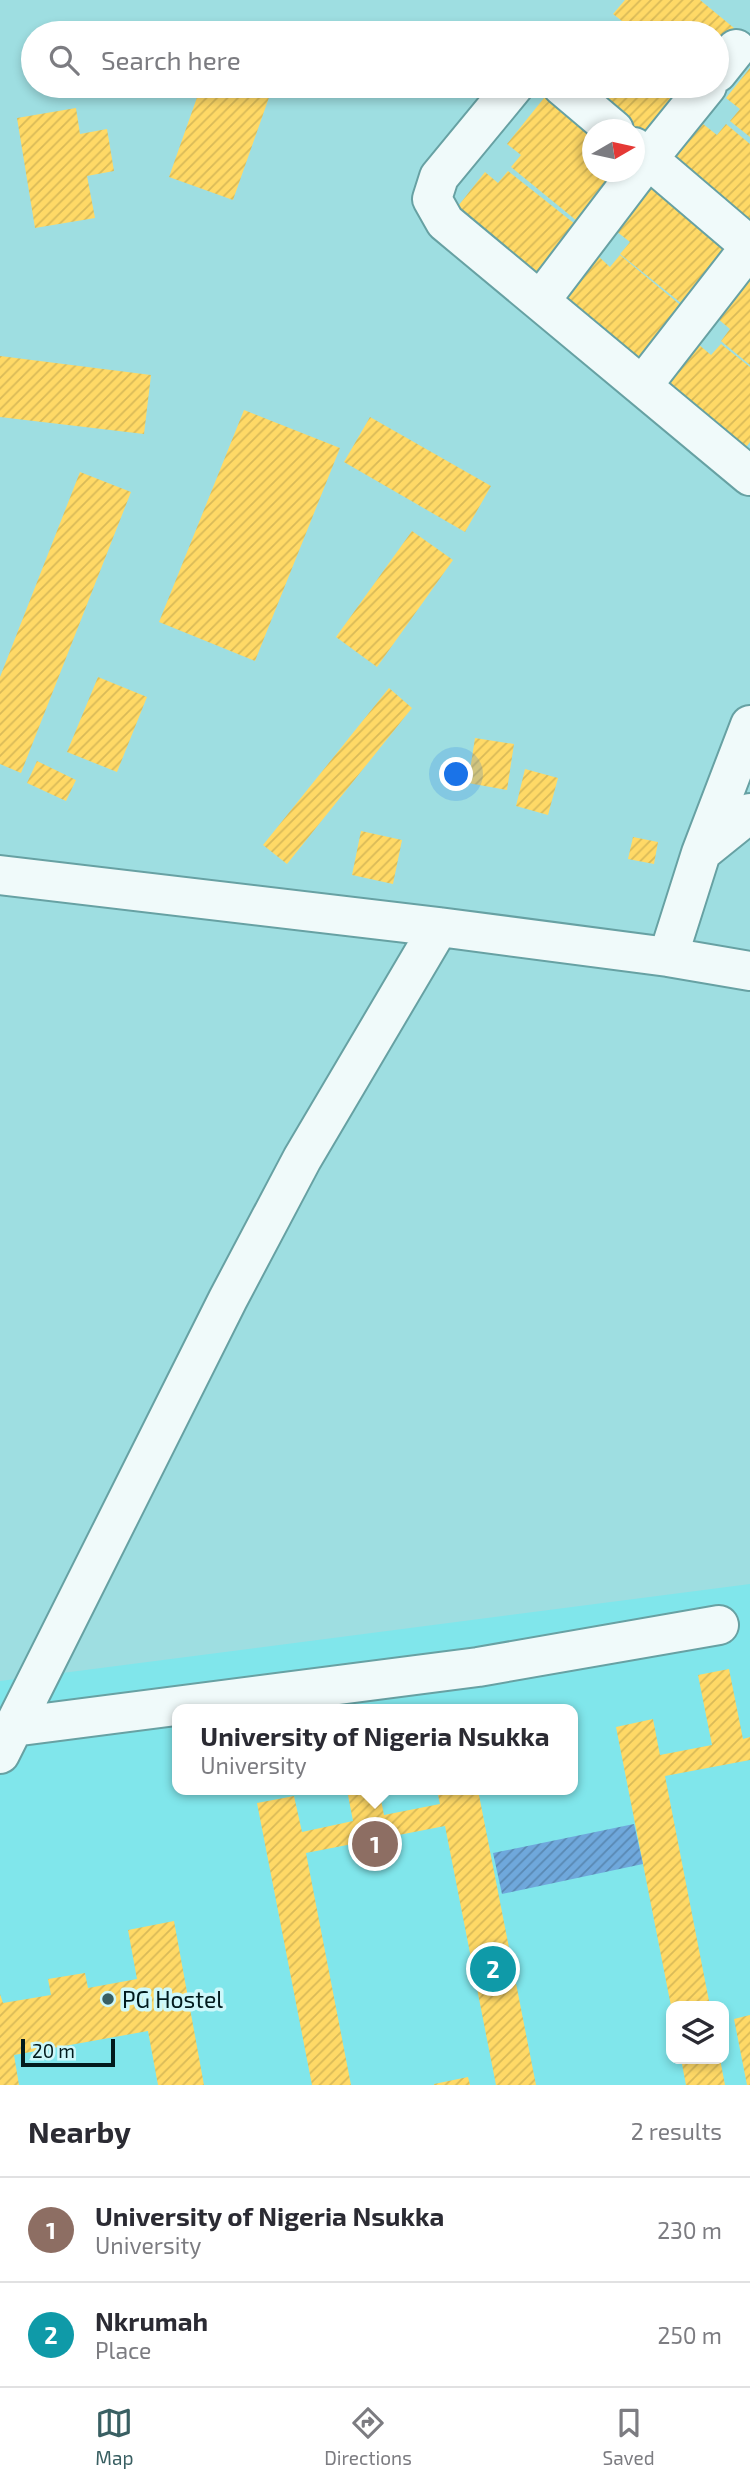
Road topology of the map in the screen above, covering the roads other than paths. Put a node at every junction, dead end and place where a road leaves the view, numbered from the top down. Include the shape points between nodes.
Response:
1 (504, 98) edge
2 (576, 98) edge
3 (695, 98) edge
4 (601, 119) edge
5 (645, 149) edge
6 (645, 156) edge
7 (621, 182) edge
8 (750, 247) edge
9 (540, 301) junction
10 (642, 386) junction
11 (750, 476) edge
12 (750, 725) edge
13 (750, 813) edge
14 (701, 853) junction
15 (0, 875) edge
16 (439, 927) junction
17 (668, 957) junction
18 (750, 971) edge
19 (719, 1625) dead end
20 (242, 1704) edge
21 (172, 1715) edge
22 (7, 1741) edge

1 - 9 street via 439,177 432,199 445,222
2 - 4 street
3 - 5 street
6 - 8 street
7 - 9 street
8 - 10 street
9 - 10 street
10 - 11 street
12 - 14 street
13 - 14 street
14 - 17 street
15 - 16 street
16 - 17 street
16 - 22 street via 302,1159
17 - 18 street
19 - 20 street
21 - 22 street

